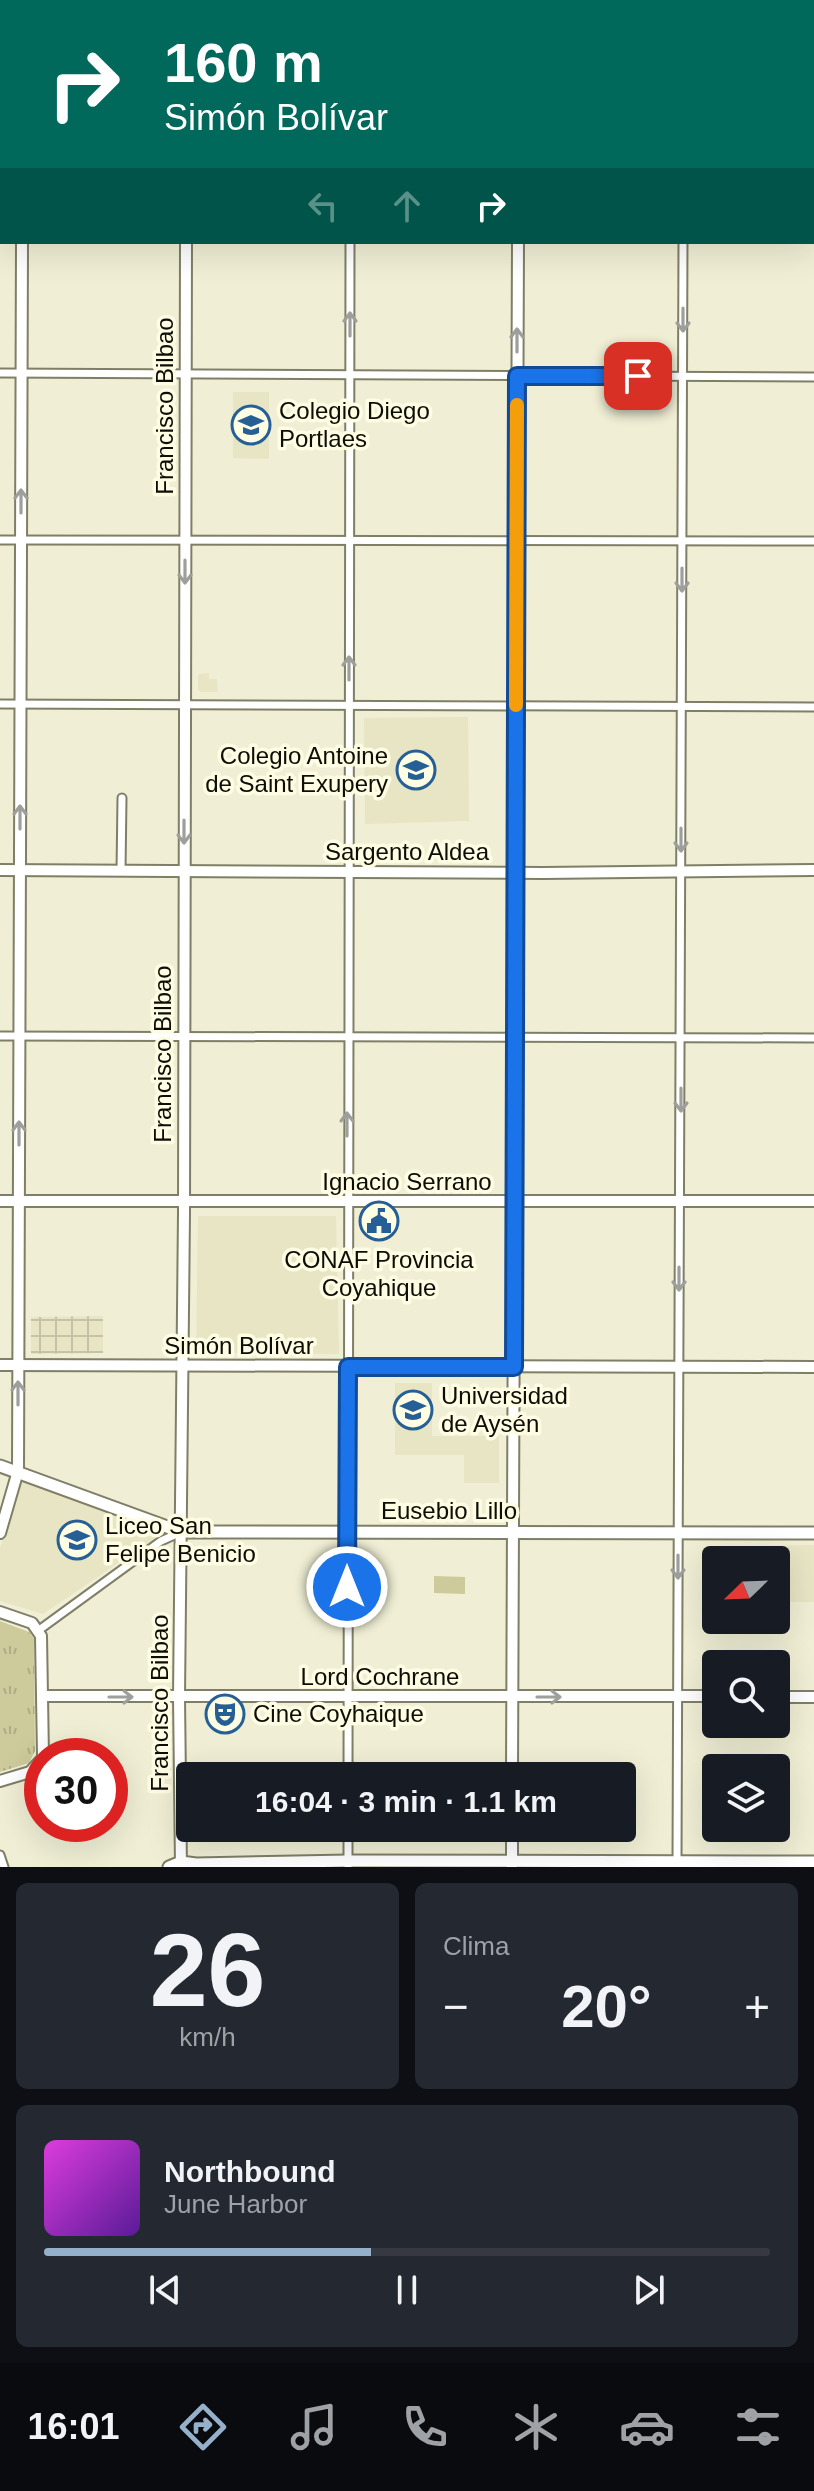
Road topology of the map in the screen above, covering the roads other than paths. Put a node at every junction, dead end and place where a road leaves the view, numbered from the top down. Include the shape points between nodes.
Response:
1 (22, 244) edge
2 (186, 244) edge
3 (350, 244) edge
4 (518, 244) edge
5 (683, 244) edge
6 (0, 373) edge
7 (21, 373) junction
8 (185, 374) junction
9 (350, 375) junction
10 (517, 376) junction
11 (683, 377) junction
12 (814, 377) edge
13 (0, 540) edge
14 (21, 540) junction
15 (185, 541) junction
16 (814, 541) edge
17 (349, 542) junction
18 (682, 542) junction
19 (517, 543) junction
20 (0, 704) edge
21 (20, 704) junction
22 (184, 705) junction
23 (349, 706) junction
24 (516, 707) junction
25 (814, 707) edge
26 (682, 708) junction
27 (122, 798) dead end
28 (0, 870) edge
29 (20, 870) junction
30 (814, 870) edge
31 (121, 871) junction
32 (184, 871) junction
33 (348, 872) junction
34 (681, 872) junction
35 (516, 873) junction
36 (0, 1036) edge
37 (19, 1037) junction
38 (183, 1037) junction
39 (348, 1037) junction
40 (515, 1037) junction
41 (681, 1038) junction
42 (814, 1038) edge
43 (0, 1201) edge
44 (19, 1201) junction
45 (183, 1201) junction
46 (814, 1201) edge
47 (347, 1202) junction
48 (515, 1202) junction
49 (680, 1202) junction
50 (0, 1365) edge
51 (18, 1365) junction
52 (182, 1366) junction
53 (348, 1367) junction
54 (514, 1367) junction
55 (679, 1367) junction
56 (814, 1367) edge
57 (0, 1466) edge
58 (18, 1471) junction
59 (181, 1532) junction
60 (0, 1533) edge
61 (348, 1533) junction
62 (513, 1533) junction
63 (678, 1533) junction
64 (814, 1533) edge
65 (0, 1612) edge
66 (39, 1630) junction
67 (43, 1696) junction
68 (677, 1696) junction
69 (702, 1696) edge
70 (179, 1697) junction
71 (347, 1697) junction
72 (512, 1697) junction
73 (790, 1697) edge
74 (814, 1697) edge
75 (42, 1738) edge
76 (348, 1762) edge
77 (512, 1762) edge
78 (24, 1774) edge
79 (0, 1781) edge
80 (348, 1842) edge
81 (512, 1842) edge
82 (0, 1855) edge
83 (814, 1862) edge
84 (181, 1864) edge
85 (348, 1864) edge
86 (512, 1864) edge
87 (677, 1864) edge
88 (4, 1867) edge
89 (169, 1867) edge

1 - 7 street
2 - 8 street, Francisco Bilbao
9 -> 3 street
10 -> 4 street
5 -> 11 street
6 - 7 street
7 - 8 street
14 -> 7 street
8 - 9 street
8 - 15 street, Francisco Bilbao
9 - 10 street
9 - 17 street
10 - 11 street
10 - 19 street
11 - 12 street
11 - 18 street
13 - 14 street
14 - 15 street
14 - 21 street
15 - 17 street
15 -> 22 street, Francisco Bilbao
16 - 18 street
17 - 19 street
23 -> 17 street
18 - 19 street
18 -> 26 street
19 - 24 street
20 - 21 street
21 - 22 street
29 -> 21 street
22 - 23 street
22 -> 32 street, Francisco Bilbao
23 - 24 street
23 - 33 street
24 - 26 street
24 - 35 street
25 - 26 street
26 -> 34 street
27 - 31 street
28 - 29 street, Sargento Aldea
29 - 31 street, Sargento Aldea
29 - 37 street
30 - 34 street, Sargento Aldea
31 - 32 street, Sargento Aldea
32 - 33 street, Sargento Aldea
32 - 38 street, Francisco Bilbao
33 - 35 street, Sargento Aldea
33 - 39 street
34 - 35 street, Sargento Aldea
34 - 41 street
35 - 40 street
36 - 37 street
37 - 38 street
44 -> 37 street
38 - 39 street
38 - 45 street, Francisco Bilbao
39 - 40 street
47 -> 39 street
40 - 41 street
40 - 48 street
41 - 42 street
41 -> 49 street
43 - 44 street, Ignacio Serrano
44 - 45 street, Ignacio Serrano
44 - 51 street
45 - 47 street, Ignacio Serrano
45 - 52 street, Francisco Bilbao
46 - 49 street, Ignacio Serrano
47 - 48 street, Ignacio Serrano
47 - 53 street
48 - 49 street, Ignacio Serrano
48 - 54 street
49 -> 55 street
50 - 51 street, Simón Bolívar
51 - 52 street, Simón Bolívar
58 -> 51 street
52 - 53 street, Simón Bolívar
52 - 59 street, Francisco Bilbao
53 - 54 street, Simón Bolívar
53 - 61 street
54 - 55 street, Simón Bolívar
54 - 62 street
55 - 56 street, Simón Bolívar
55 - 63 street
57 - 58 main road, Eusebio Lillo
58 - 59 main road, Eusebio Lillo
58 - 60 street
59 - 61 main road, Eusebio Lillo
59 - 66 street
59 - 70 street, Francisco Bilbao
61 - 62 main road, Eusebio Lillo
61 - 71 street
62 - 63 main road, Eusebio Lillo
62 - 72 street
63 - 64 main road, Eusebio Lillo
63 -> 68 street
65 - 66 street
66 - 67 street
67 -> 70 street, Lord Cochrane
67 - 75 street
68 - 69 street, Lord Cochrane
72 -> 68 street, Lord Cochrane
68 - 87 street
70 - 71 street, Lord Cochrane
70 - 84 street, Francisco Bilbao
71 - 72 street, Lord Cochrane
71 - 76 street
72 - 77 street
73 - 74 street
78 - 79 street
80 - 85 street
81 - 86 street
82 - 88 street
83 - 87 main road
84 - 85 main road
84 - 89 main road
85 - 86 main road
86 - 87 main road

